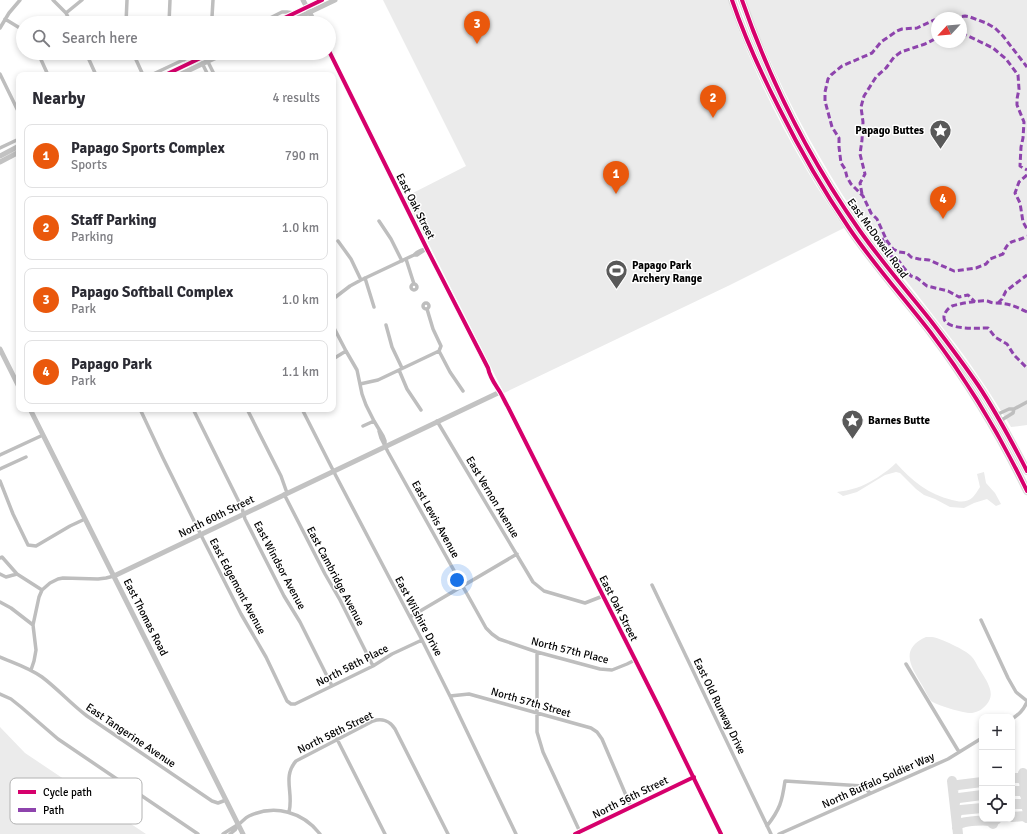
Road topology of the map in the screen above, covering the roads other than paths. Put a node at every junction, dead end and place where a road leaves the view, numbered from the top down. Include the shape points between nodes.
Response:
1 (20, 0) edge
2 (53, 0) edge
3 (82, 0) edge
4 (127, 0) edge
5 (170, 0) edge
6 (213, 0) edge
7 (304, 0) edge
8 (322, 0) edge
9 (335, 0) edge
10 (732, 0) edge
11 (742, 0) edge
12 (307, 7) junction
13 (310, 12) junction
14 (66, 13) junction
15 (294, 13) junction
16 (68, 16) edge
17 (126, 16) edge
18 (169, 16) edge
19 (212, 16) edge
20 (274, 16) edge
21 (288, 16) edge
22 (302, 16) edge
23 (312, 16) edge
24 (5, 19) junction
25 (16, 26) edge
26 (0, 28) edge
27 (41, 60) edge
28 (89, 60) edge
29 (136, 60) edge
30 (184, 60) edge
31 (199, 60) edge
32 (200, 60) edge
33 (204, 60) edge
34 (204, 60) edge
35 (333, 60) edge
36 (47, 72) edge
37 (95, 72) edge
38 (142, 72) edge
39 (158, 72) edge
40 (172, 72) edge
41 (182, 72) edge
42 (207, 72) edge
43 (213, 72) edge
44 (0, 74) edge
45 (16, 107) edge
46 (16, 140) edge
47 (0, 148) edge
48 (16, 148) edge
49 (16, 154) edge
50 (0, 156) edge
51 (0, 162) edge
52 (379, 221) dead end
53 (338, 241) dead end
54 (427, 248) junction
55 (404, 260) junction
56 (363, 279) junction
57 (414, 284) dead end
58 (336, 297) edge
59 (374, 307) dead end
60 (427, 309) dead end
61 (386, 325) dead end
62 (336, 332) edge
63 (0, 349) edge
64 (346, 351) junction
65 (439, 351) junction
66 (336, 357) edge
67 (401, 369) junction
68 (16, 379) edge
69 (964, 379) junction
70 (360, 384) junction
71 (463, 391) dead end
72 (500, 392) junction
73 (1027, 402) edge
74 (1014, 409) junction
75 (422, 410) dead end
76 (32, 412) edge
77 (141, 412) edge
78 (194, 412) edge
79 (249, 412) edge
80 (304, 412) edge
81 (996, 415) junction
82 (374, 421) junction
83 (437, 421) junction
84 (1000, 421) junction
85 (363, 426) dead end
86 (43, 434) junction
87 (385, 446) junction
88 (0, 455) edge
89 (26, 457) dead end
90 (0, 469) edge
91 (333, 471) junction
92 (1027, 472) edge
93 (0, 481) edge
94 (1027, 491) edge
95 (285, 494) junction
96 (243, 514) junction
97 (85, 519) junction
98 (201, 534) junction
99 (517, 554) junction
100 (0, 558) edge
101 (0, 574) edge
102 (17, 574) junction
103 (114, 576) junction
104 (652, 585) dead end
105 (462, 586) junction
106 (42, 590) junction
107 (603, 596) junction
108 (0, 602) edge
109 (410, 617) junction
110 (982, 620) dead end
111 (33, 625) junction
112 (499, 639) joint
113 (422, 640) junction
114 (537, 652) junction
115 (0, 657) edge
116 (635, 660) junction
117 (906, 664) dead end
118 (373, 666) junction
119 (31, 670) junction
120 (332, 686) junction
121 (0, 694) edge
122 (450, 696) junction
123 (1027, 702) edge
124 (291, 704) joint
125 (536, 713) junction
126 (1015, 717) edge
127 (337, 739) junction
128 (979, 740) edge
129 (959, 752) junction
130 (694, 777) junction
131 (115, 778) edge
132 (870, 793) junction
133 (142, 796) edge
134 (226, 800) junction
135 (632, 807) junction
136 (289, 812) junction
137 (238, 824) junction
138 (767, 826) junction
139 (577, 833) edge
140 (198, 834) edge
141 (224, 834) edge
142 (230, 834) edge
143 (244, 834) edge
144 (320, 834) edge
145 (385, 834) edge
146 (448, 834) edge
147 (516, 834) edge
148 (721, 834) edge
149 (771, 834) edge
150 (779, 834) edge

1 - 24 street
2 - 14 street
3 - 14 street
4 - 17 street
5 - 18 street
6 - 19 street
7 - 12 street
8 - 12 street
9 - 13 street
10 - 69 main road, East McDowell Road via 764,78 812,171 867,253
11 - 81 main road, East McDowell Road via 774,81 837,196 874,250 978,385
12 - 13 street
12 - 15 street
13 - 22 street
13 - 23 street
14 - 16 street
15 - 20 street via 282,12
15 - 21 street
24 - 25 street
24 - 26 street
27 - 36 street
28 - 37 street
29 - 38 street
30 - 39 street
31 - 40 street
32 - 41 street
33 - 42 street
34 - 43 street
35 - 54 street, East Oak Street
44 - 45 street
46 - 47 street
48 - 50 street
49 - 51 street
52 - 55 street
53 - 56 street
54 - 55 street
54 - 72 street, East Oak Street
55 - 56 street
55 - 57 street
56 - 58 street
56 - 59 street
60 - 65 street via 441,346
61 - 67 street
62 - 64 street, East Lewis Avenue
63 - 68 street
64 - 66 street
64 - 70 street, East Lewis Avenue via 357,370
65 - 67 street
65 - 71 street
67 - 70 street via 378,380
67 - 75 street via 407,389
69 - 84 main road via 968,381 991,417
69 - 94 main road, East McDowell Road via 1012,460
70 - 82 street, East Lewis Avenue
72 - 83 street, North 60th Street
72 - 107 street, East Oak Street
73 - 74 street
74 - 81 street
74 - 84 street via 1013,413
76 - 86 street, East Thomas Road
77 - 98 street, East Edgemont Avenue
78 - 96 street, East Windsor Avenue
79 - 95 street, East Cambridge Avenue via 281,476
80 - 91 street, East Wilshire Drive
81 - 84 main road, East McDowell Road
82 - 85 street
82 - 87 street, East Lewis Avenue via 385,441
83 - 87 street, North 60th Street
83 - 99 street, East Vernon Avenue
84 - 92 main road, East McDowell Road
86 - 88 street
86 - 97 street, East Thomas Road
87 - 91 street, North 60th Street
87 - 105 street, East Lewis Avenue
89 - 90 street
91 - 95 street, North 60th Street
91 - 109 street, East Wilshire Drive
93 - 97 street via 28,545 36,546
95 - 96 street, North 60th Street
95 - 118 street, East Cambridge Avenue
96 - 98 street, North 60th Street
96 - 120 street, East Windsor Avenue
97 - 103 street, East Thomas Road
98 - 103 street, North 60th Street
98 - 124 street, East Edgemont Avenue via 287,701
99 - 105 street
99 - 107 street, East Vernon Avenue via 533,582 544,591 585,603
100 - 102 street via 2,557
101 - 102 street via 6,577
102 - 106 street
103 - 106 street, North 60th Street via 98,580 58,579
103 - 134 street, East Thomas Road
104 - 138 street, East Old Runway Drive
105 - 109 street
105 - 112 street, East Lewis Avenue via 486,628
106 - 111 street
107 - 116 street, East Oak Street
108 - 111 street
109 - 113 street, East Wilshire Drive
110 - 123 street via 1008,678 1016,692
111 - 119 street via 36,650
112 - 114 street, North 57th Place
113 - 118 street, North 58th Place
113 - 122 street, East Wilshire Drive
114 - 116 street, North 57th Place via 612,670
114 - 125 street
115 - 119 street
116 - 130 street, East Oak Street
117 - 129 street
118 - 120 street, North 58th Place
119 - 134 street, East Tangerine Avenue via 87,716 212,801 218,803
120 - 124 street, North 58th Place
121 - 131 street via 11,699 58,739
122 - 125 street, North 57th Street via 469,694
122 - 147 street, East Wilshire Drive
123 - 126 street via 1024,709
125 - 135 street, North 57th Street via 592,728 597,732
125 - 139 street via 537,732 543,752
127 - 136 street, North 58th Street via 294,763 289,772
127 - 145 street
127 - 146 street, North 58th Street via 377,720 384,720 393,726
128 - 129 street, North Buffalo Soldier Way
129 - 132 street, North Buffalo Soldier Way
130 - 135 street, North 56th Street
130 - 148 street, East Oak Street
132 - 138 street via 863,786 784,781 781,804
132 - 150 street, North Buffalo Soldier Way
133 - 140 street
134 - 137 street, East Thomas Road
135 - 139 street, North 56th Street
136 - 137 street via 260,812
136 - 144 street via 305,820
137 - 141 street
137 - 142 street
137 - 143 street, East Thomas Road
138 - 149 street, East Old Runway Drive

